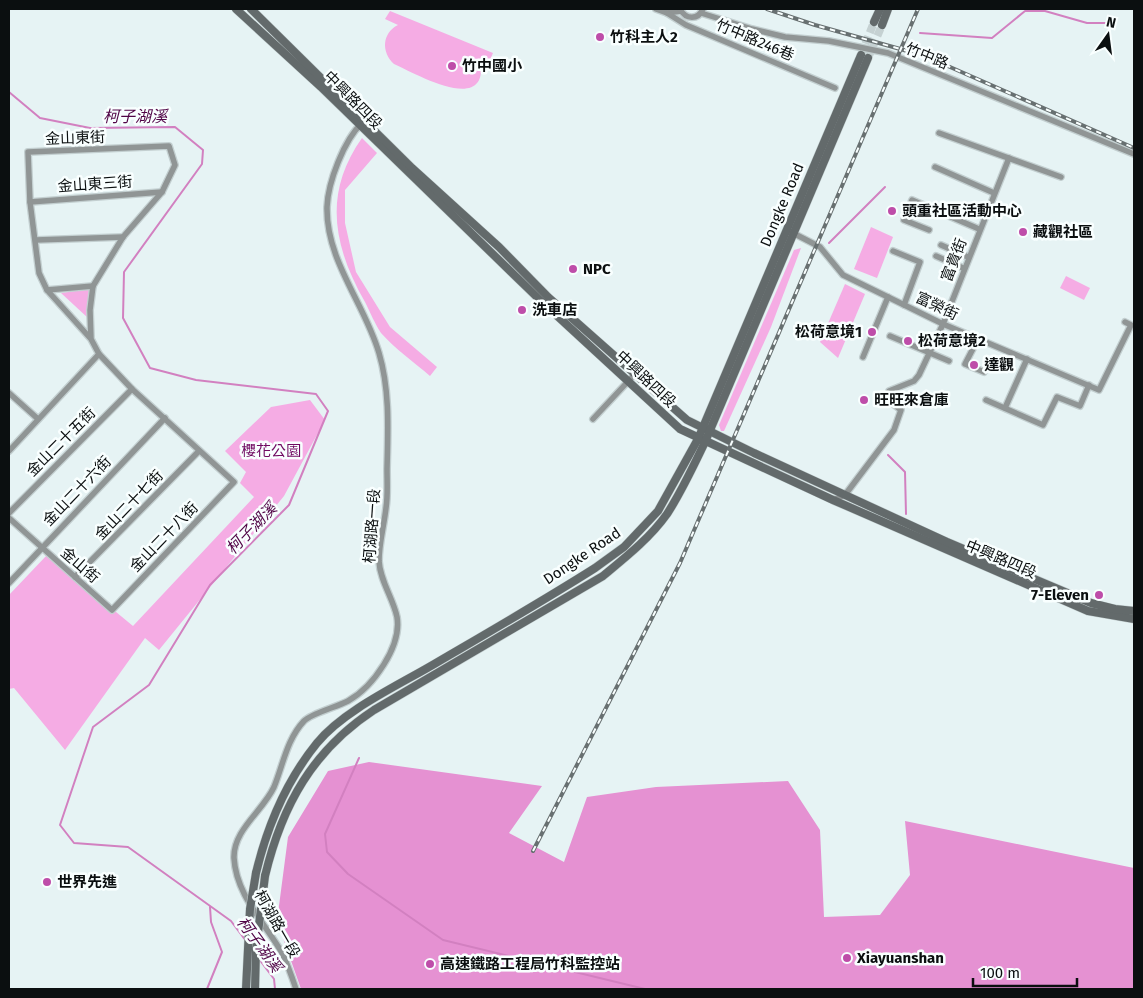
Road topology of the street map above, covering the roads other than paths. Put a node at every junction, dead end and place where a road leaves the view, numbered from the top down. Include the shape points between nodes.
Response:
1 (236, 9) edge
2 (250, 9) edge
3 (656, 9) edge
4 (880, 9) edge
5 (888, 9) edge
6 (681, 10) edge
7 (702, 11) edge
8 (667, 13) junction
9 (864, 56) tunnel mouth
10 (835, 88) dead end
11 (361, 123) junction
12 (939, 133) dead end
13 (1134, 154) edge
14 (1009, 158) junction
15 (935, 167) dead end
16 (1061, 177) dead end
17 (162, 192) junction
18 (994, 193) junction
19 (30, 202) junction
20 (979, 229) junction
21 (929, 230) dead end
22 (791, 232) junction
23 (123, 237) junction
24 (36, 240) junction
25 (941, 245) dead end
26 (893, 252) dead end
27 (936, 256) dead end
28 (968, 257) junction
29 (964, 268) junction
30 (93, 286) junction
31 (47, 290) junction
32 (888, 297) junction
33 (904, 305) junction
34 (1126, 322) dead end
35 (943, 324) junction
36 (890, 336) dead end
37 (91, 339) junction
38 (978, 339) junction
39 (929, 352) junction
40 (100, 354) junction
41 (863, 357) dead end
42 (1027, 359) junction
43 (949, 361) dead end
44 (984, 372) dead end
45 (634, 375) junction
46 (627, 381) junction
47 (1089, 385) junction
48 (132, 389) junction
49 (9, 393) edge
50 (986, 400) dead end
51 (1005, 408) junction
52 (165, 418) junction
53 (38, 419) junction
54 (593, 419) dead end
55 (706, 430) junction
56 (702, 440) junction
57 (9, 451) edge
58 (199, 451) junction
59 (234, 482) joint
60 (845, 495) junction
61 (833, 500) junction
62 (9, 513) edge
63 (9, 518) edge
64 (41, 547) junction
65 (76, 577) junction
66 (9, 583) edge
67 (112, 610) joint
68 (1134, 611) edge
69 (1134, 619) edge
70 (246, 989) edge
71 (255, 989) edge
72 (296, 989) edge

1 - 11 main road, 中興路四段
2 - 11 main road, 中興路四段
3 - 8 street
4 - 5 main road via 878,24
6 - 7 street, 竹中路 via 691,17
6 - 8 street
7 - 13 street, 竹中路 via 784,37 830,41 888,53
8 - 10 street, 竹中路246巷 via 686,25
9 - 22 main road, Dongke Road
11 - 45 main road, 中興路四段
11 - 46 main road, 中興路四段
11 - 72 street, 柯湖路一段 via 338,162 331,183 328,227 350,289 379,350 384,373 388,413 386,500 379,563 386,593 397,616 396,636 388,659 374,679 350,700 304,720 289,745 273,789 236,845 235,864 242,888 281,952
12 - 14 street
14 - 16 street
14 - 18 street, 富貴街
15 - 18 street
17 - 19 street, 金山東三街
17 - 19 street, 金山東街 via 175,165 169,146 28,152
17 - 23 street, 金山東街
18 - 20 street, 富貴街
19 - 24 street, 金山東街
20 - 21 street via 912,200 904,220
20 - 28 street, 富貴街
22 - 32 street, 富榮街 via 820,247 844,275
22 - 55 main road, Dongke Road
23 - 24 street
23 - 30 street, 金山東街
24 - 31 street, 金山東街 via 38,274
25 - 28 street
26 - 33 street via 920,262
27 - 29 street
28 - 29 street, 富貴街
29 - 35 street, 富貴街
30 - 31 street
30 - 37 street, 金山東街
31 - 37 street, 金山東街
32 - 33 street, 富榮街
32 - 41 street
33 - 35 street, 富榮街
34 - 47 street via 1131,325 1099,390
35 - 38 street, 富榮街
35 - 39 street, 富貴街
36 - 39 street
37 - 40 street, 金山東街
38 - 42 street, 富榮街
38 - 44 street via 965,364
39 - 43 street
39 - 60 street, 富貴街 via 914,381 889,391 887,399 900,410 894,430
40 - 48 street, 金山東街
40 - 53 street
42 - 47 street, 富榮街
42 - 51 street
45 - 46 street
45 - 55 main road, 中興路四段 via 678,413
46 - 54 street
46 - 56 main road, 中興路四段 via 680,429
47 - 51 street via 1080,406 1056,397 1043,425
48 - 52 street, 金山東街
48 - 62 street, 金山二十五街
49 - 53 street
50 - 51 street
52 - 58 street, 金山東街
52 - 64 street, 金山二十六街
53 - 57 street
55 - 56 main road, Dongke Road
55 - 60 main road, 中興路四段
56 - 61 main road, 中興路四段
56 - 70 main road, Dongke Road, bridge via 658,511 624,547 579,578 383,693 325,736 303,763 271,822 256,872 250,909
56 - 71 main road, Dongke Road, bridge via 683,489 666,515 632,552 604,576 374,710 333,741 308,772 276,834 265,876
58 - 59 street, 金山東街
58 - 65 street, 金山二十七街
59 - 67 street, 金山二十八街
60 - 61 street
60 - 68 main road, 中興路四段 via 1092,603
61 - 69 main road, 中興路四段 via 1088,610
63 - 64 street, 金山街
64 - 65 street, 金山街
64 - 66 street, 金山二十六街
65 - 67 street, 金山街

